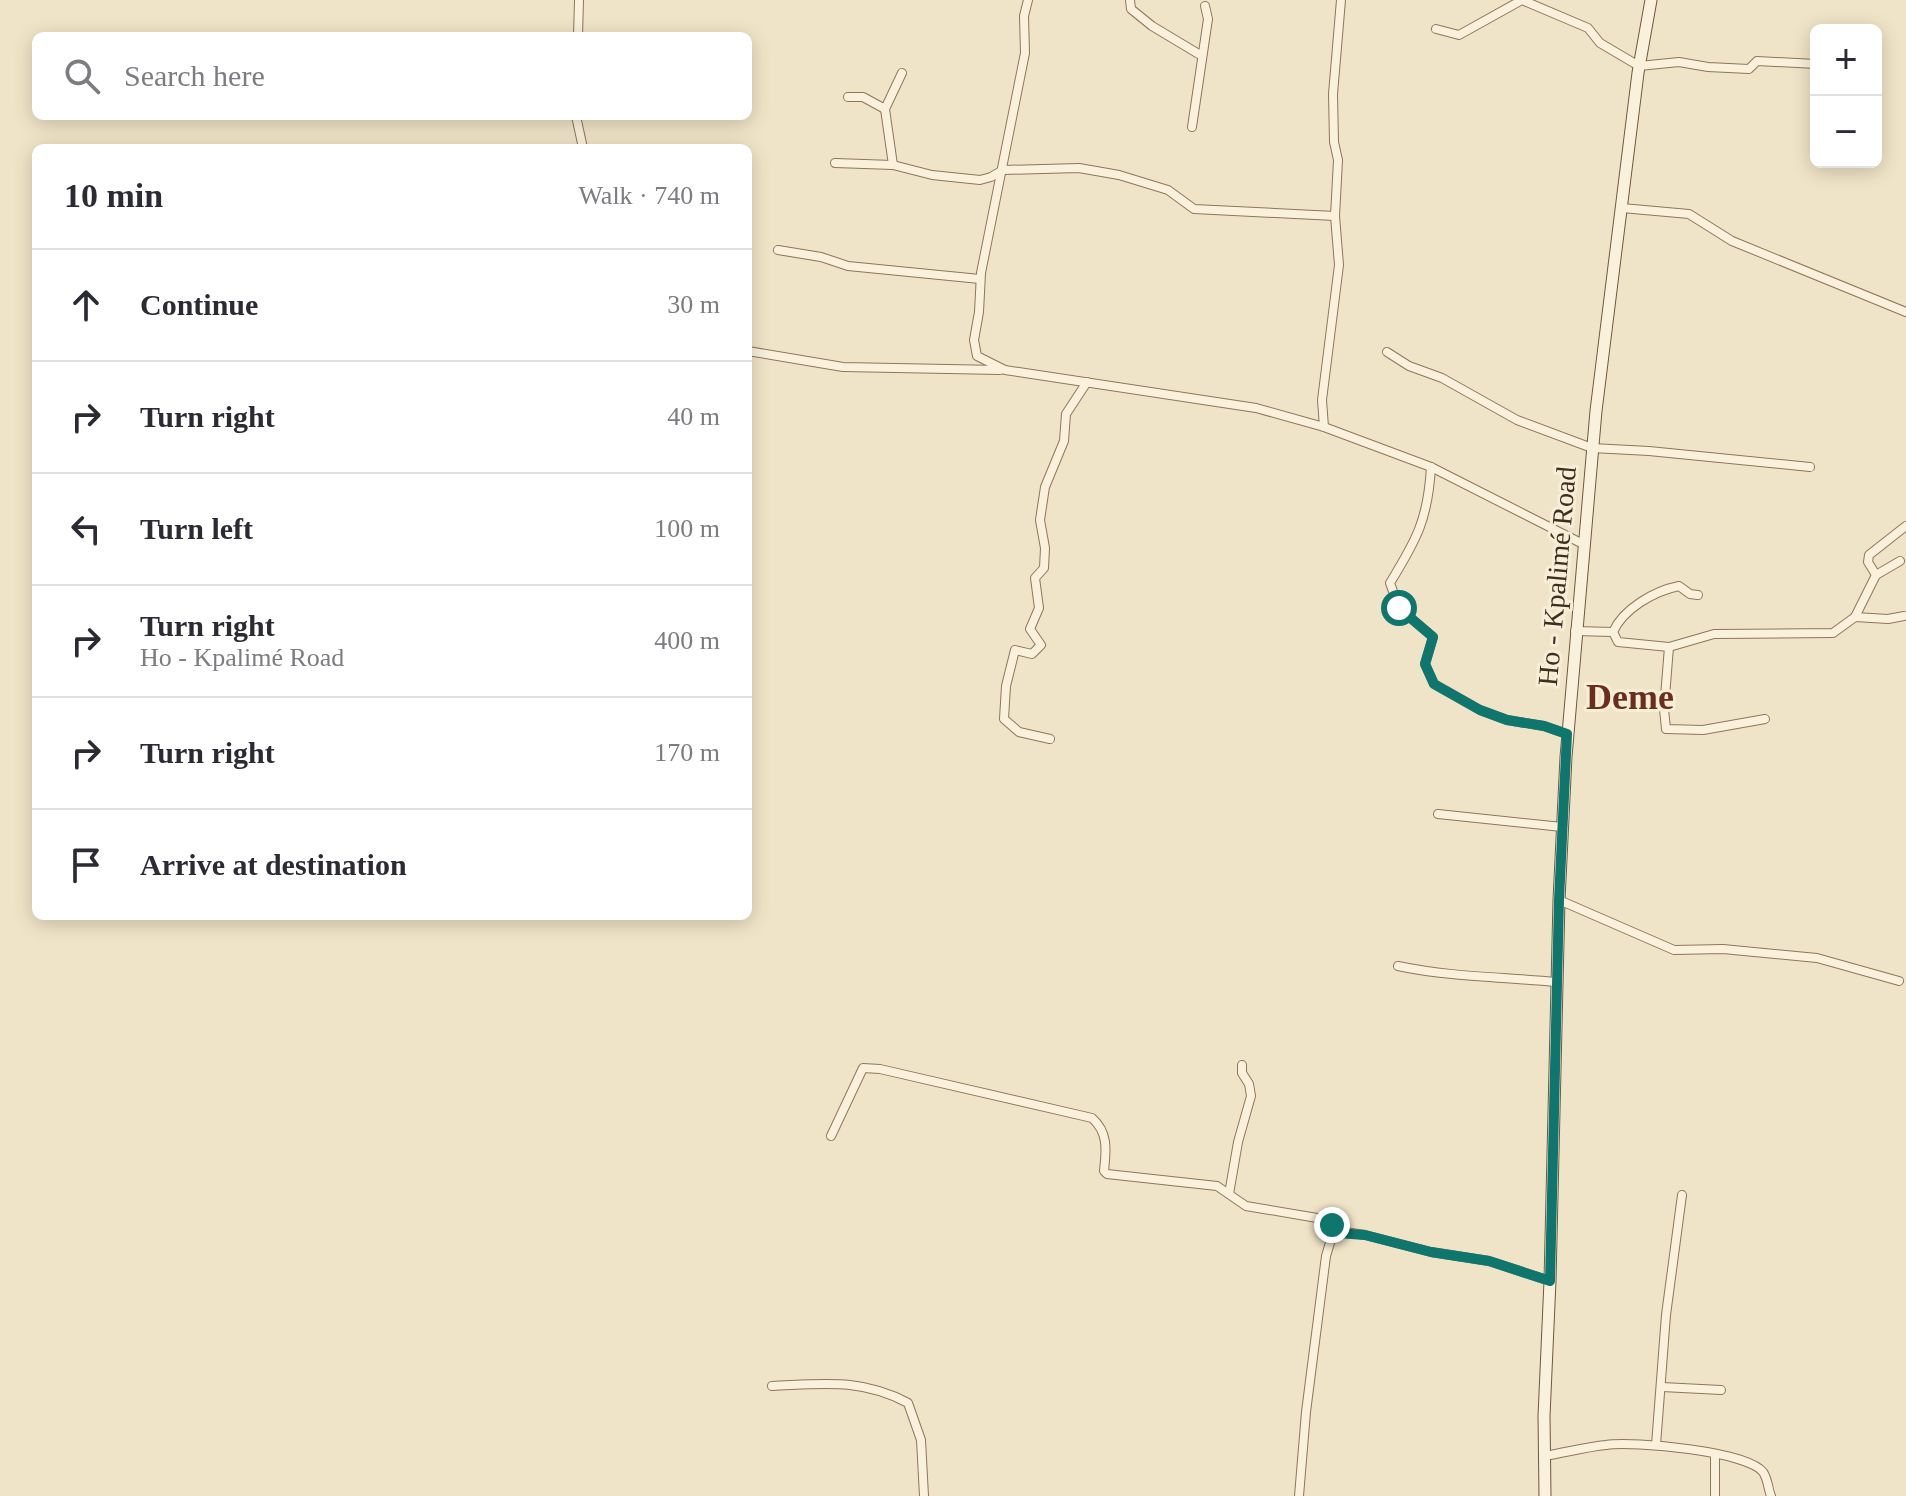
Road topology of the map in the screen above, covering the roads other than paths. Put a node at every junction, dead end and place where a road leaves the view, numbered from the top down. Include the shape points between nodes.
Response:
1 (579, 0) edge
2 (1028, 0) edge
3 (1130, 0) edge
4 (1341, 0) edge
5 (1651, 0) edge
6 (1205, 6) dead end
7 (1436, 29) dead end
8 (578, 32) edge
9 (1202, 56) junction
10 (1810, 64) edge
11 (1639, 66) junction
12 (902, 73) dead end
13 (848, 97) dead end
14 (885, 109) junction
15 (577, 120) edge
16 (1192, 127) dead end
17 (582, 144) edge
18 (835, 163) dead end
19 (893, 165) junction
20 (1003, 170) junction
21 (1622, 208) junction
22 (1335, 216) junction
23 (778, 250) dead end
24 (980, 279) junction
25 (1906, 312) edge
26 (752, 352) edge
27 (1387, 352) dead end
28 (1005, 370) junction
29 (1087, 382) junction
30 (1324, 427) junction
31 (1592, 448) junction
32 (1431, 467) junction
33 (1810, 467) dead end
34 (1906, 526) edge
35 (1583, 544) junction
36 (1900, 561) dead end
37 (1876, 575) junction
38 (1698, 595) dead end
39 (1904, 616) edge
40 (1855, 617) junction
41 (1575, 631) junction
42 (1613, 632) junction
43 (1669, 647) junction
44 (1765, 719) dead end
45 (1567, 734) junction
46 (1050, 739) dead end
47 (1438, 814) dead end
48 (1562, 827) junction
49 (1559, 900) junction
50 (1398, 966) dead end
51 (1899, 981) dead end
52 (1556, 982) junction
53 (1242, 1065) dead end
54 (831, 1136) dead end
55 (1229, 1194) junction
56 (1682, 1195) dead end
57 (1338, 1233) junction
58 (1550, 1281) junction
59 (772, 1386) dead end
60 (1662, 1387) junction
61 (1721, 1390) dead end
62 (1656, 1445) junction
63 (1715, 1454) junction
64 (1544, 1456) junction
65 (924, 1496) edge
66 (1299, 1496) edge
67 (1545, 1496) edge
68 (1715, 1496) edge
69 (1771, 1496) edge

1 - 8 street
2 - 20 street via 1025,53
3 - 9 street via 1131,9 1152,26
4 - 22 street via 1333,94
5 - 11 main road, Ho - Kpalimé Road
6 - 9 street
7 - 11 street via 1459,35 1522,0 1588,28 1600,43
9 - 16 street
10 - 11 street via 1757,61 1749,69 1679,62
11 - 21 main road, Ho - Kpalimé Road
12 - 14 street
13 - 14 street via 863,97
14 - 19 street
15 - 17 street
18 - 19 street
19 - 20 street via 980,180
20 - 22 street via 1079,168 1119,175 1168,190 1194,209
20 - 24 street
21 - 25 street via 1689,214 1732,241
21 - 31 main road, Ho - Kpalimé Road
22 - 30 street via 1339,265 1322,400
23 - 24 street via 848,266
24 - 28 street via 977,356
26 - 28 street via 843,367
27 - 31 street via 1517,420
28 - 29 street
29 - 30 street via 1256,408
29 - 46 street via 1066,414 1064,441 1045,487 1040,520 1044,568 1035,578 1039,608 1030,629 1041,645 1032,654 1015,650 1006,686 1004,719 1019,732
30 - 32 street
31 - 33 street
31 - 35 main road, Ho - Kpalimé Road
32 - 35 street
32 - 45 street via 1415,543 1390,583 1399,608 1433,637 1425,664 1434,684 1480,710
34 - 37 street via 1869,555
35 - 41 main road, Ho - Kpalimé Road
36 - 37 street
37 - 40 street
38 - 42 street via 1679,586 1657,593 1618,621
39 - 40 street
40 - 43 street via 1833,633 1714,634
41 - 42 street
41 - 45 main road, Ho - Kpalimé Road
42 - 43 street via 1618,642
43 - 44 street via 1666,729 1703,730
45 - 48 main road, Ho - Kpalimé Road
47 - 48 street
48 - 49 main road, Ho - Kpalimé Road
49 - 51 street via 1674,950 1817,958
49 - 52 main road, Ho - Kpalimé Road
50 - 52 street via 1442,975
52 - 58 main road, Ho - Kpalimé Road
53 - 55 street via 1251,1096
54 - 55 street via 863,1068 880,1069 1092,1118 1106,1139 1106,1173 1200,1183
55 - 57 street via 1246,1206 1323,1219
56 - 60 street
57 - 58 street via 1489,1261
57 - 66 street via 1326,1256
58 - 64 main road, Ho - Kpalimé Road
59 - 65 street via 847,1383 884,1390 908,1403 921,1440
60 - 61 street
60 - 62 street
62 - 63 street
62 - 64 street via 1608,1444
63 - 68 street
63 - 69 street via 1752,1463 1766,1476
64 - 67 main road, Ho - Kpalimé Road

